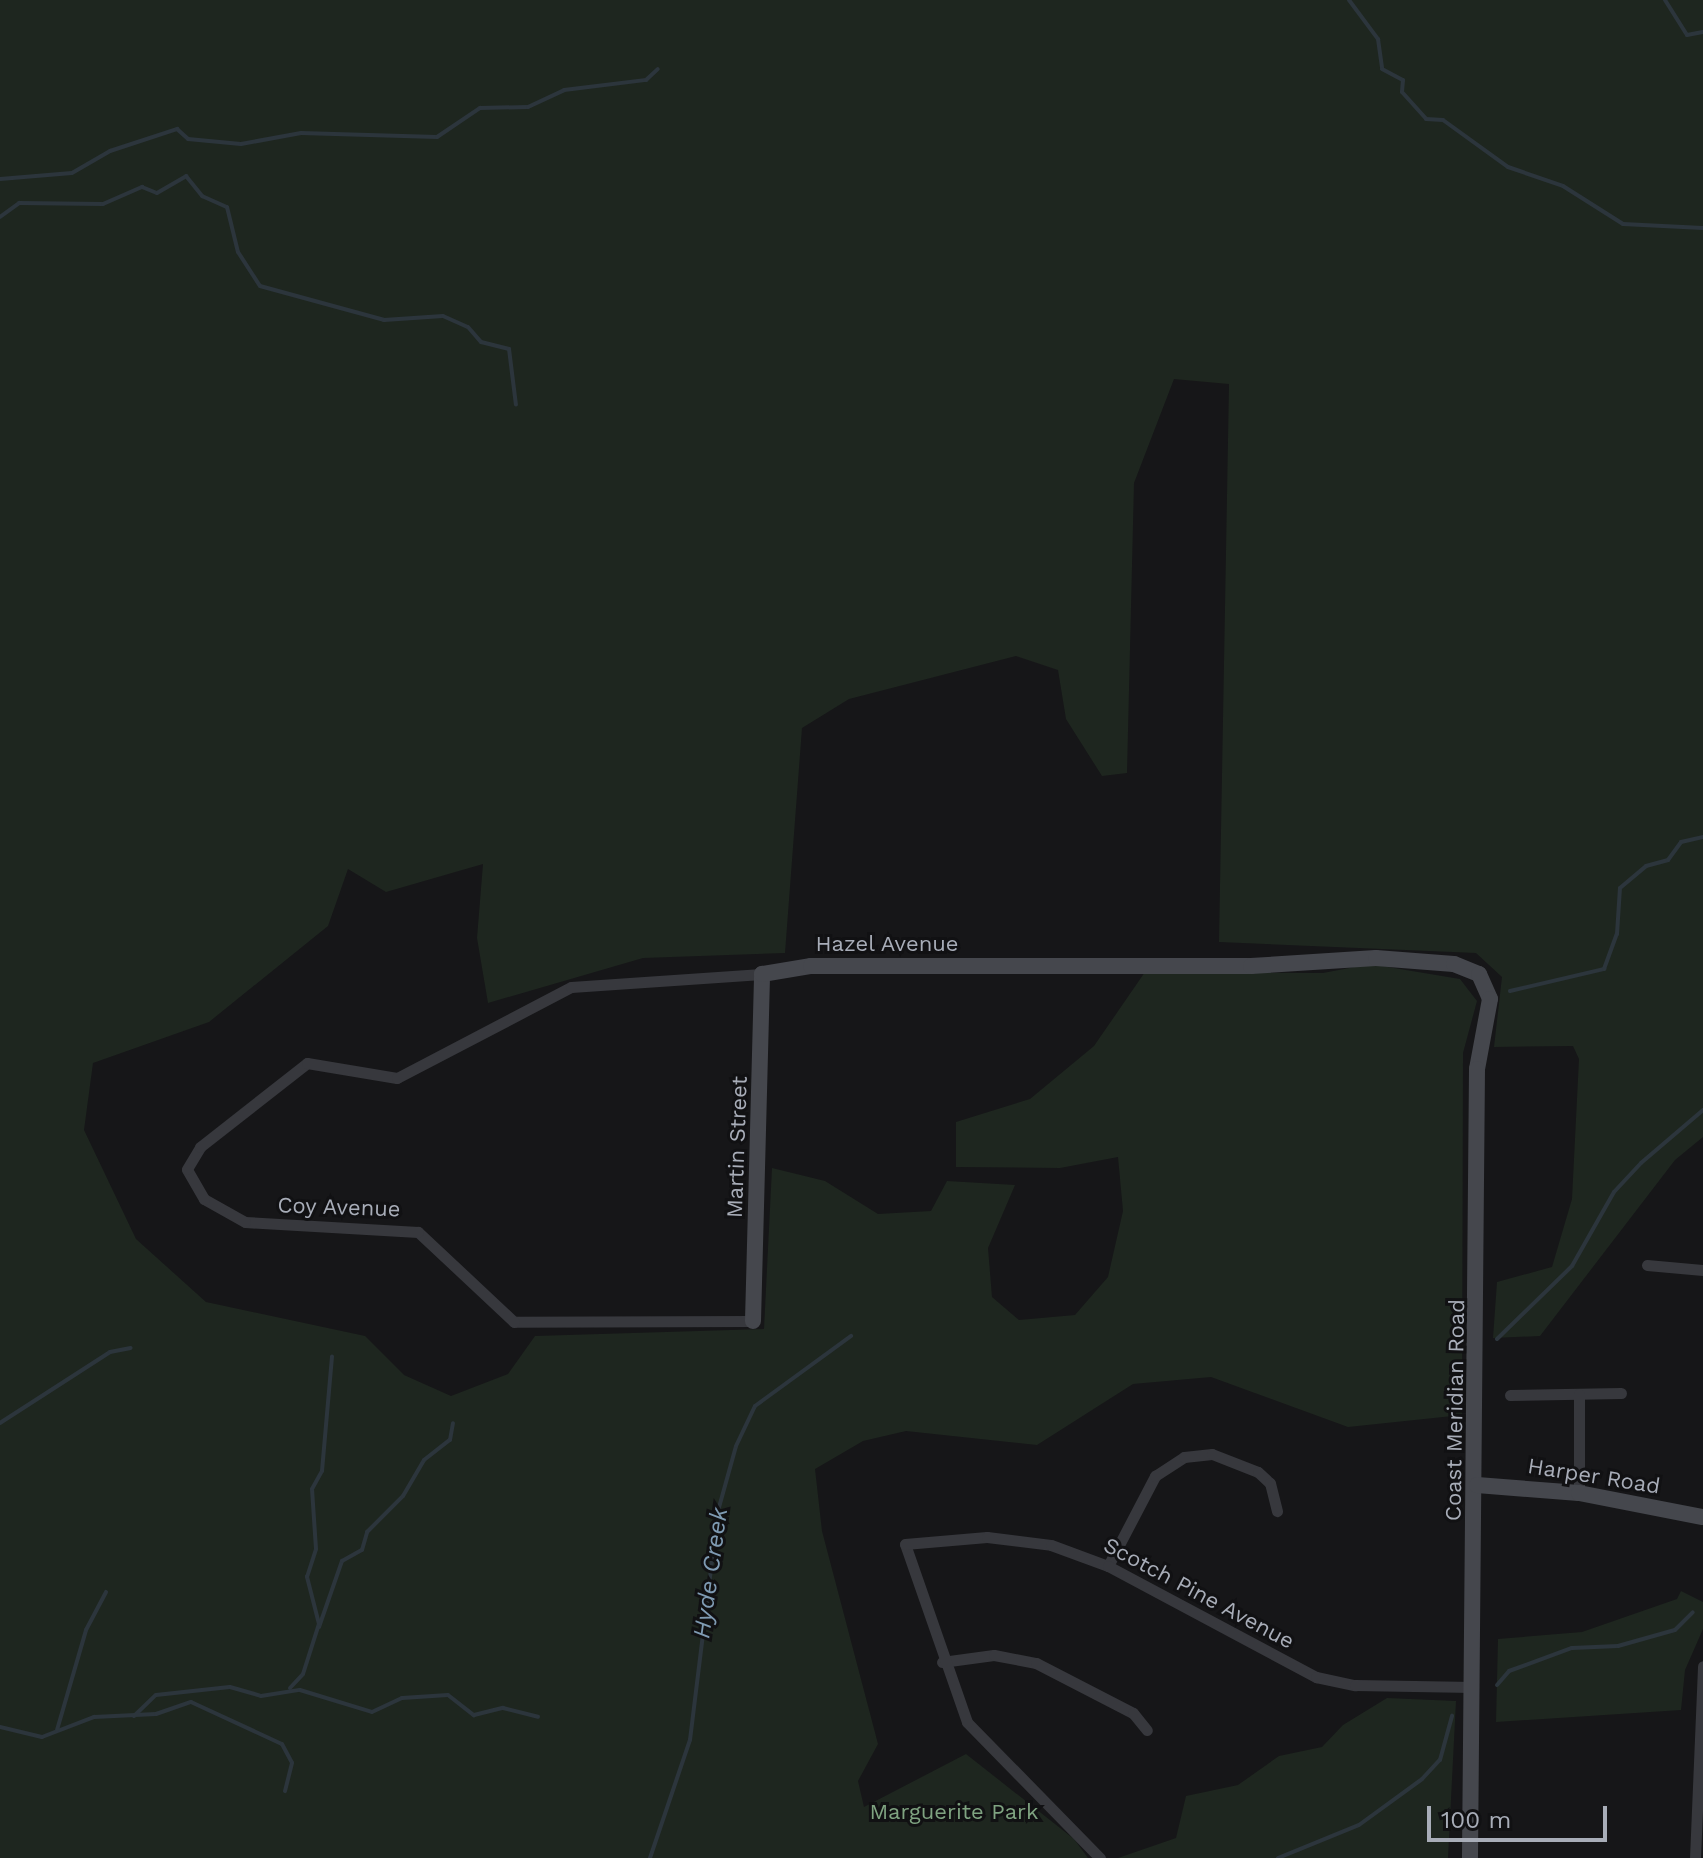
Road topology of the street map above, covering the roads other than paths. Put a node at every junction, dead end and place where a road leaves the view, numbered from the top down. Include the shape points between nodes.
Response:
1 (1475, 971) joint
2 (762, 974) junction
3 (325, 1061) joint
4 (1647, 1265) dead end
5 (1703, 1270) edge
6 (753, 1321) joint
7 (1621, 1393) dead end
8 (1579, 1394) junction
9 (1510, 1395) dead end
10 (1477, 1485) junction
11 (1579, 1493) junction
12 (1277, 1511) dead end
13 (1703, 1517) edge
14 (1108, 1566) junction
15 (942, 1662) junction
16 (1703, 1666) edge
17 (1473, 1687) junction
18 (1147, 1730) dead end
19 (1100, 1858) edge
20 (1470, 1858) edge
21 (1695, 1858) edge

1 - 2 street, Hazel Avenue via 1376,958 1251,966 811,966
1 - 10 street, Coast Meridian Road via 1490,996 1477,1069
2 - 3 street, Hazel Avenue via 571,987 397,1078
2 - 6 street, Martin Street
3 - 6 street, Coy Avenue via 295,1070 194,1153 188,1178 204,1199 256,1224 411,1229 514,1322
4 - 5 street
7 - 8 street
8 - 9 street
8 - 11 street
10 - 11 street, Harper Road
10 - 17 street, Coast Meridian Road
11 - 13 street, Harper Road
12 - 14 street via 1270,1483 1258,1472 1212,1454 1184,1457 1155,1476
14 - 15 street, Scotch Pine Avenue via 1014,1539 905,1544
14 - 17 street, Scotch Pine Avenue via 1316,1677 1355,1685
15 - 18 street via 994,1655 1036,1663 1133,1713
15 - 19 street via 983,1744
16 - 21 street
17 - 20 street, Coast Meridian Road

